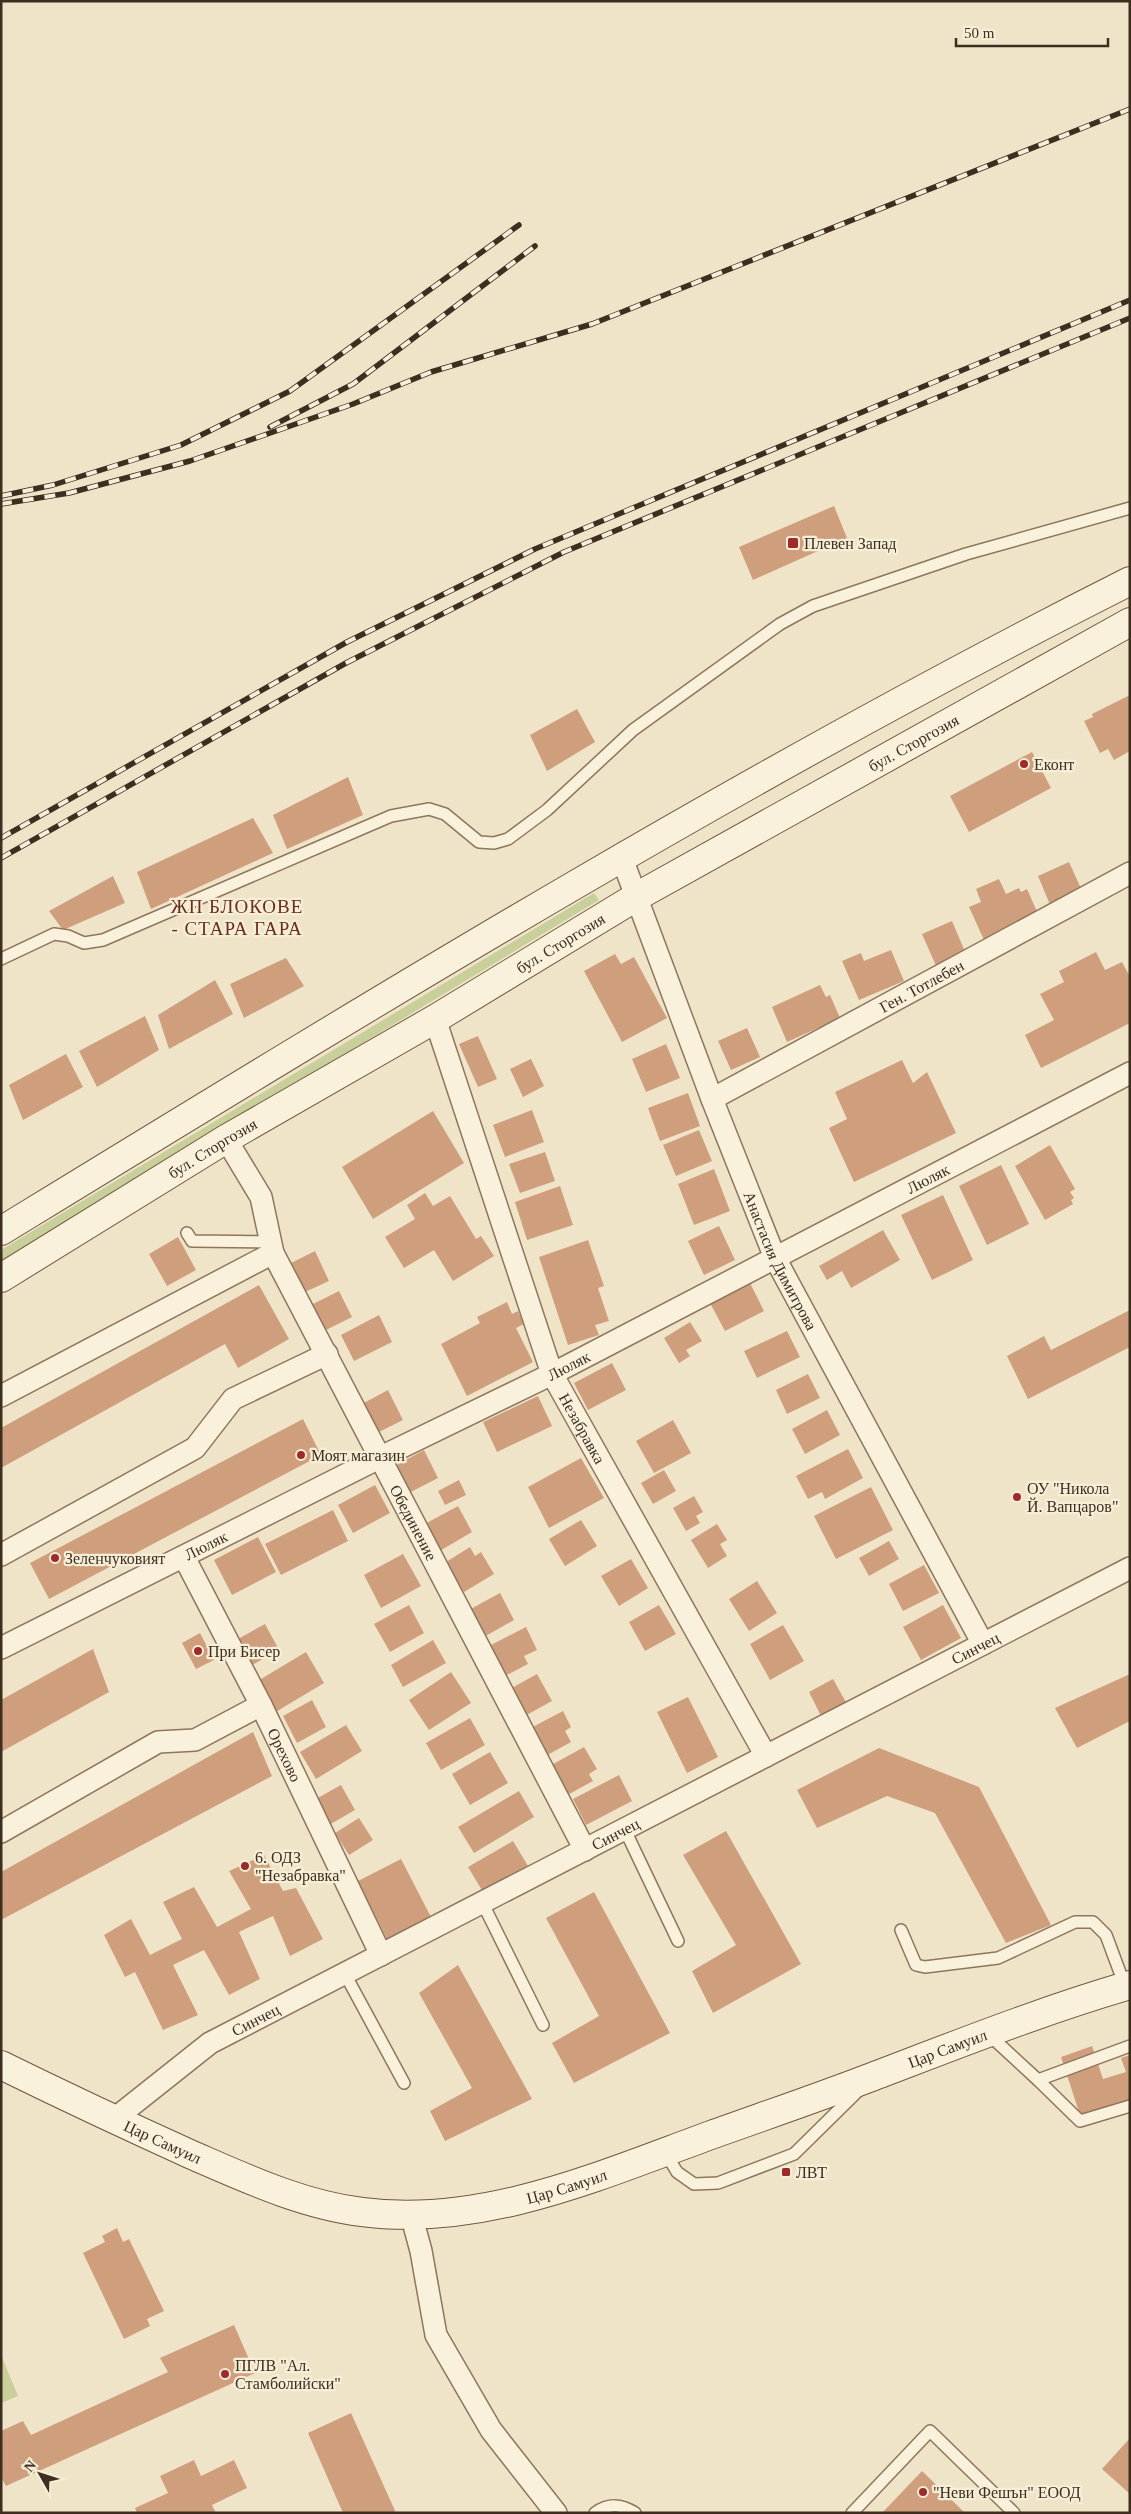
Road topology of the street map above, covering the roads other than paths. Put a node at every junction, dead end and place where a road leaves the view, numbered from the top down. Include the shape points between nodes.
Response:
1 (1130, 508) edge
2 (1130, 581) edge
3 (1130, 622) edge
4 (621, 856) junction
5 (1130, 873) edge
6 (636, 897) junction
7 (1, 959) edge
8 (435, 1019) junction
9 (1130, 1073) edge
10 (712, 1099) junction
11 (226, 1139) junction
12 (1, 1231) edge
13 (187, 1233) dead end
14 (272, 1248) junction
15 (775, 1258) junction
16 (1, 1278) edge
17 (327, 1354) junction
18 (552, 1374) junction
19 (1, 1396) edge
20 (379, 1458) junction
21 (1, 1555) edge
22 (184, 1557) junction
23 (1130, 1568) edge
24 (983, 1644) junction
25 (1, 1648) edge
26 (261, 1705) junction
27 (766, 1756) junction
28 (624, 1830) junction
29 (1, 1832) edge
30 (585, 1850) junction
31 (483, 1904) junction
32 (901, 1930) dead end
33 (678, 1941) dead end
34 (381, 1955) junction
35 (345, 1974) junction
36 (1128, 1986) edge
37 (543, 2025) dead end
38 (985, 2032) junction
39 (1130, 2046) edge
40 (1, 2065) edge
41 (870, 2077) junction
42 (1038, 2080) junction
43 (404, 2084) dead end
44 (1130, 2106) edge
45 (113, 2120) junction
46 (665, 2152) junction
47 (411, 2214) junction
48 (556, 2513) edge
49 (595, 2513) edge
50 (635, 2513) edge
51 (852, 2513) edge
52 (1014, 2513) edge

1 - 7 lane via 966,554 813,606 780,624 633,730 547,810 508,839 494,843 479,842 444,814 429,809 391,816 103,940 84,944 68,936 54,934
2 - 4 main road via 988,653
3 - 6 main road, бул. Сторгозия
4 - 6 street, Анастасия Димитрова
4 - 12 main road
5 - 10 street, Ген. Тотлебен
6 - 8 main road, бул. Сторгозия
6 - 10 street, Анастасия Димитрова
8 - 11 main road, бул. Сторгозия
8 - 18 street, Незабравка
9 - 15 street, Люляк
10 - 15 street, Анастасия Димитрова
11 - 14 street, Обединение via 261,1197
11 - 16 main road, бул. Сторгозия
13 - 14 lane via 192,1241
14 - 17 street, Обединение
14 - 19 street
15 - 18 street, Люляк
15 - 24 street, Анастасия Димитрова
17 - 20 street, Обединение
17 - 21 street via 233,1399 196,1448
18 - 20 street, Люляк
18 - 27 street, Незабравка
20 - 22 street, Люляк
20 - 30 street, Обединение
22 - 25 street, Люляк
22 - 26 street, Орехово
23 - 24 street, Синчец
24 - 27 street, Синчец
26 - 29 street via 195,1740 158,1742
26 - 34 street, Орехово
27 - 28 street, Синчец
28 - 30 street, Синчец
28 - 33 lane
30 - 31 street, Синчец
31 - 34 street, Синчец
31 - 37 lane
32 - 36 lane via 916,1965 925,1967 998,1958 1075,1922 1093,1922 1106,1934
34 - 35 street, Синчец
35 - 43 lane
35 - 45 street, Синчец via 210,2043
36 - 38 main road, Цар Самуил
38 - 41 main road, Цар Самуил
38 - 42 lane
39 - 42 lane
40 - 45 main road, Цар Самуил
41 - 46 main road, Цар Самуил
41 - 46 lane via 794,2154 718,2183 694,2184 677,2172
42 - 44 lane via 1080,2121
45 - 47 main road, Цар Самуил via 234,2174 306,2199 362,2212
46 - 47 main road, Цар Самуил via 528,2198 468,2210
47 - 48 street via 436,2335 491,2430
49 - 50 lane via 605,2506 625,2506
51 - 52 lane via 930,2431

